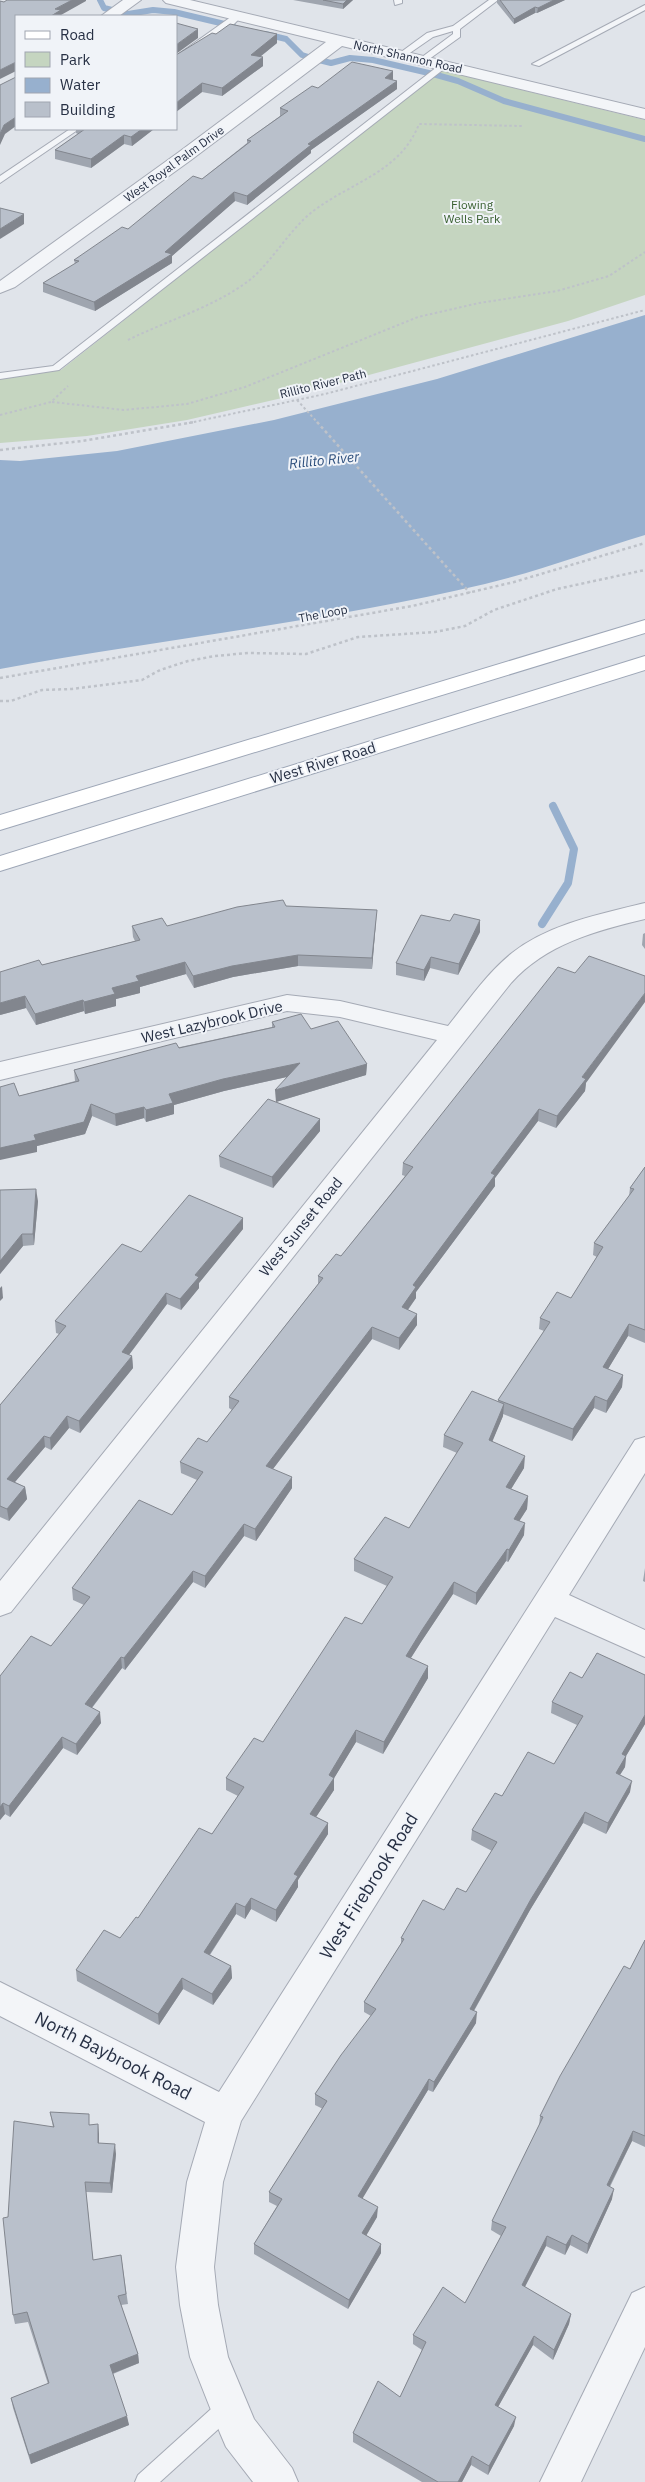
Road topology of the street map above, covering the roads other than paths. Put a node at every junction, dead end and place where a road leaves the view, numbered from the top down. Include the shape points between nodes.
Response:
1 (133, 0) edge
2 (172, 0) edge
3 (494, 0) edge
4 (645, 7) edge
5 (110, 15) edge
6 (238, 16) junction
7 (456, 28) junction
8 (338, 41) junction
9 (401, 55) junction
10 (178, 59) edge
11 (422, 60) junction
12 (536, 64) dead end
13 (445, 65) junction
14 (645, 114) edge
15 (75, 130) edge
16 (0, 180) edge
17 (4, 286) edge
18 (0, 376) edge
19 (645, 626) edge
20 (645, 663) edge
21 (125, 786) junction
22 (146, 818) junction
23 (0, 823) edge
24 (0, 864) edge
25 (645, 910) edge
26 (455, 1036) junction
27 (0, 1071) edge
28 (645, 1448) edge
29 (549, 1600) junction
30 (0, 1603) edge
31 (645, 1644) edge
32 (0, 1998) edge
33 (225, 2114) junction
34 (645, 2306) edge
35 (229, 2407) junction
36 (145, 2482) edge
37 (278, 2482) edge
38 (560, 2482) edge

1 - 5 street
2 - 6 street, North Shannon Road
3 - 7 lane
4 - 12 lane
6 - 8 street, North Shannon Road
6 - 10 lane
7 - 9 lane via 430,35
7 - 11 lane via 457,35
8 - 9 street, North Shannon Road
8 - 17 street, West Royal Palm Drive
9 - 11 street, North Shannon Road
11 - 13 street, North Shannon Road
13 - 14 street, North Shannon Road
13 - 18 lane via 56,368
15 - 16 lane
19 - 21 main road
20 - 22 main road, West River Road
21 - 22 main road
21 - 23 main road
22 - 24 main road, West River Road
25 - 26 street, West Sunset Road via 553,939 524,956 489,992
26 - 27 street, West Lazybrook Drive via 340,1009 287,1004
26 - 30 street, West Sunset Road
28 - 29 street, West Firebrook Road
29 - 31 street
29 - 33 street, West Firebrook Road
32 - 33 street, North Baybrook Road
33 - 35 street, West Firebrook Road via 205,2182 195,2267 208,2357
34 - 38 street
35 - 36 lane
35 - 37 street, West Firebrook Road via 240,2433

